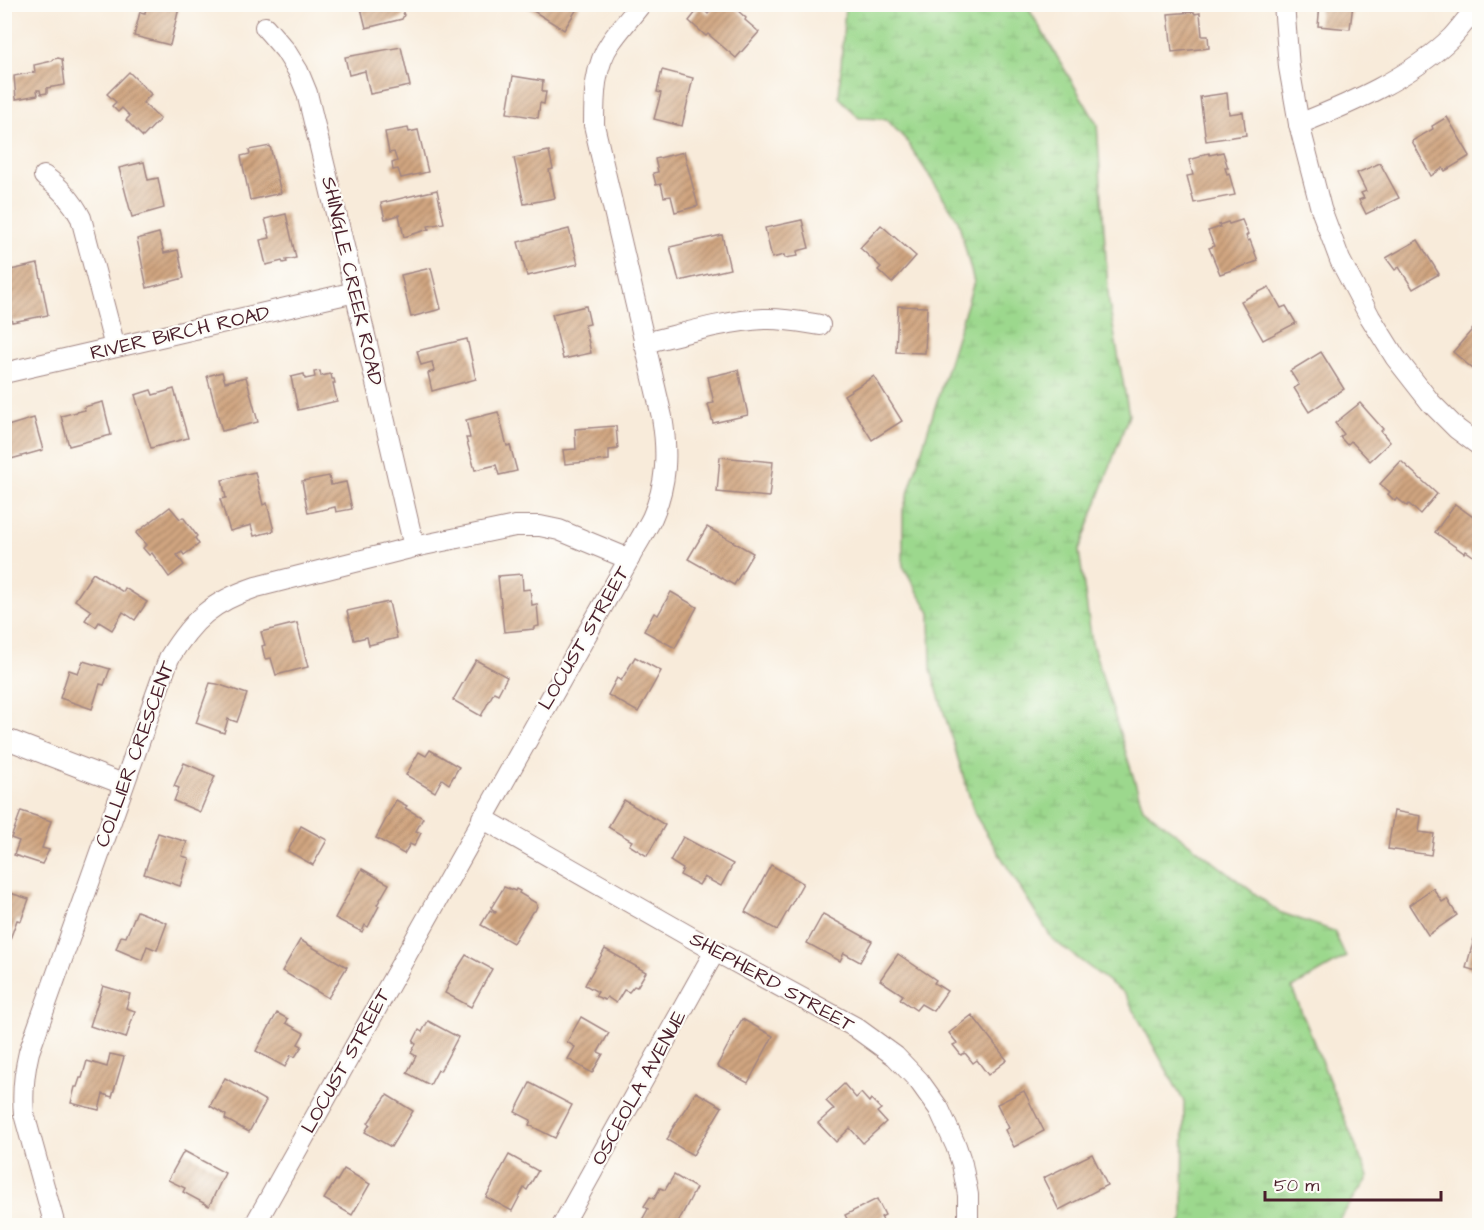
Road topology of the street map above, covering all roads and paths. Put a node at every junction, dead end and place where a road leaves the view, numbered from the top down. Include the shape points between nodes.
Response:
1 (641, 4) edge
2 (1284, 4) edge
3 (1479, 4) edge
4 (265, 27) dead end
5 (1299, 124) junction
6 (44, 176) dead end
7 (355, 292) junction
8 (820, 325) dead end
9 (644, 344) junction
10 (115, 347) junction
11 (4, 373) edge
12 (1479, 446) edge
13 (414, 547) junction
14 (629, 559) junction
15 (4, 738) edge
16 (123, 784) junction
17 (482, 818) junction
18 (716, 951) junction
19 (55, 1226) edge
20 (254, 1226) edge
21 (562, 1226) edge
22 (968, 1226) edge

1 - 9 street, LOCUST STREET via 605,53 594,97 594,125
2 - 5 street
3 - 5 street via 1429,57 1345,106
4 - 7 street, SHINGLE CREEK ROAD via 285,50 307,93
5 - 12 street via 1321,209 1340,260 1370,317 1431,403
6 - 10 street via 59,186 81,219
7 - 10 street, RIVER BIRCH ROAD
7 - 13 street, SHINGLE CREEK ROAD
8 - 9 street via 793,320 738,321
9 - 14 street, LOCUST STREET via 662,417 666,469 651,519
10 - 11 street, RIVER BIRCH ROAD
13 - 14 street, COLLIER CRESCENT via 515,526 540,526
13 - 16 street, COLLIER CRESCENT via 256,586 198,618 169,658
14 - 17 street, LOCUST STREET
15 - 16 street
16 - 19 street, COLLIER CRESCENT via 24,1072 24,1114
17 - 18 street, SHEPHERD STREET
17 - 20 street, LOCUST STREET
18 - 21 street, OSCEOLA AVENUE
18 - 22 street, SHEPHERD STREET via 855,1027 896,1056 919,1081 939,1109 956,1146 968,1195

